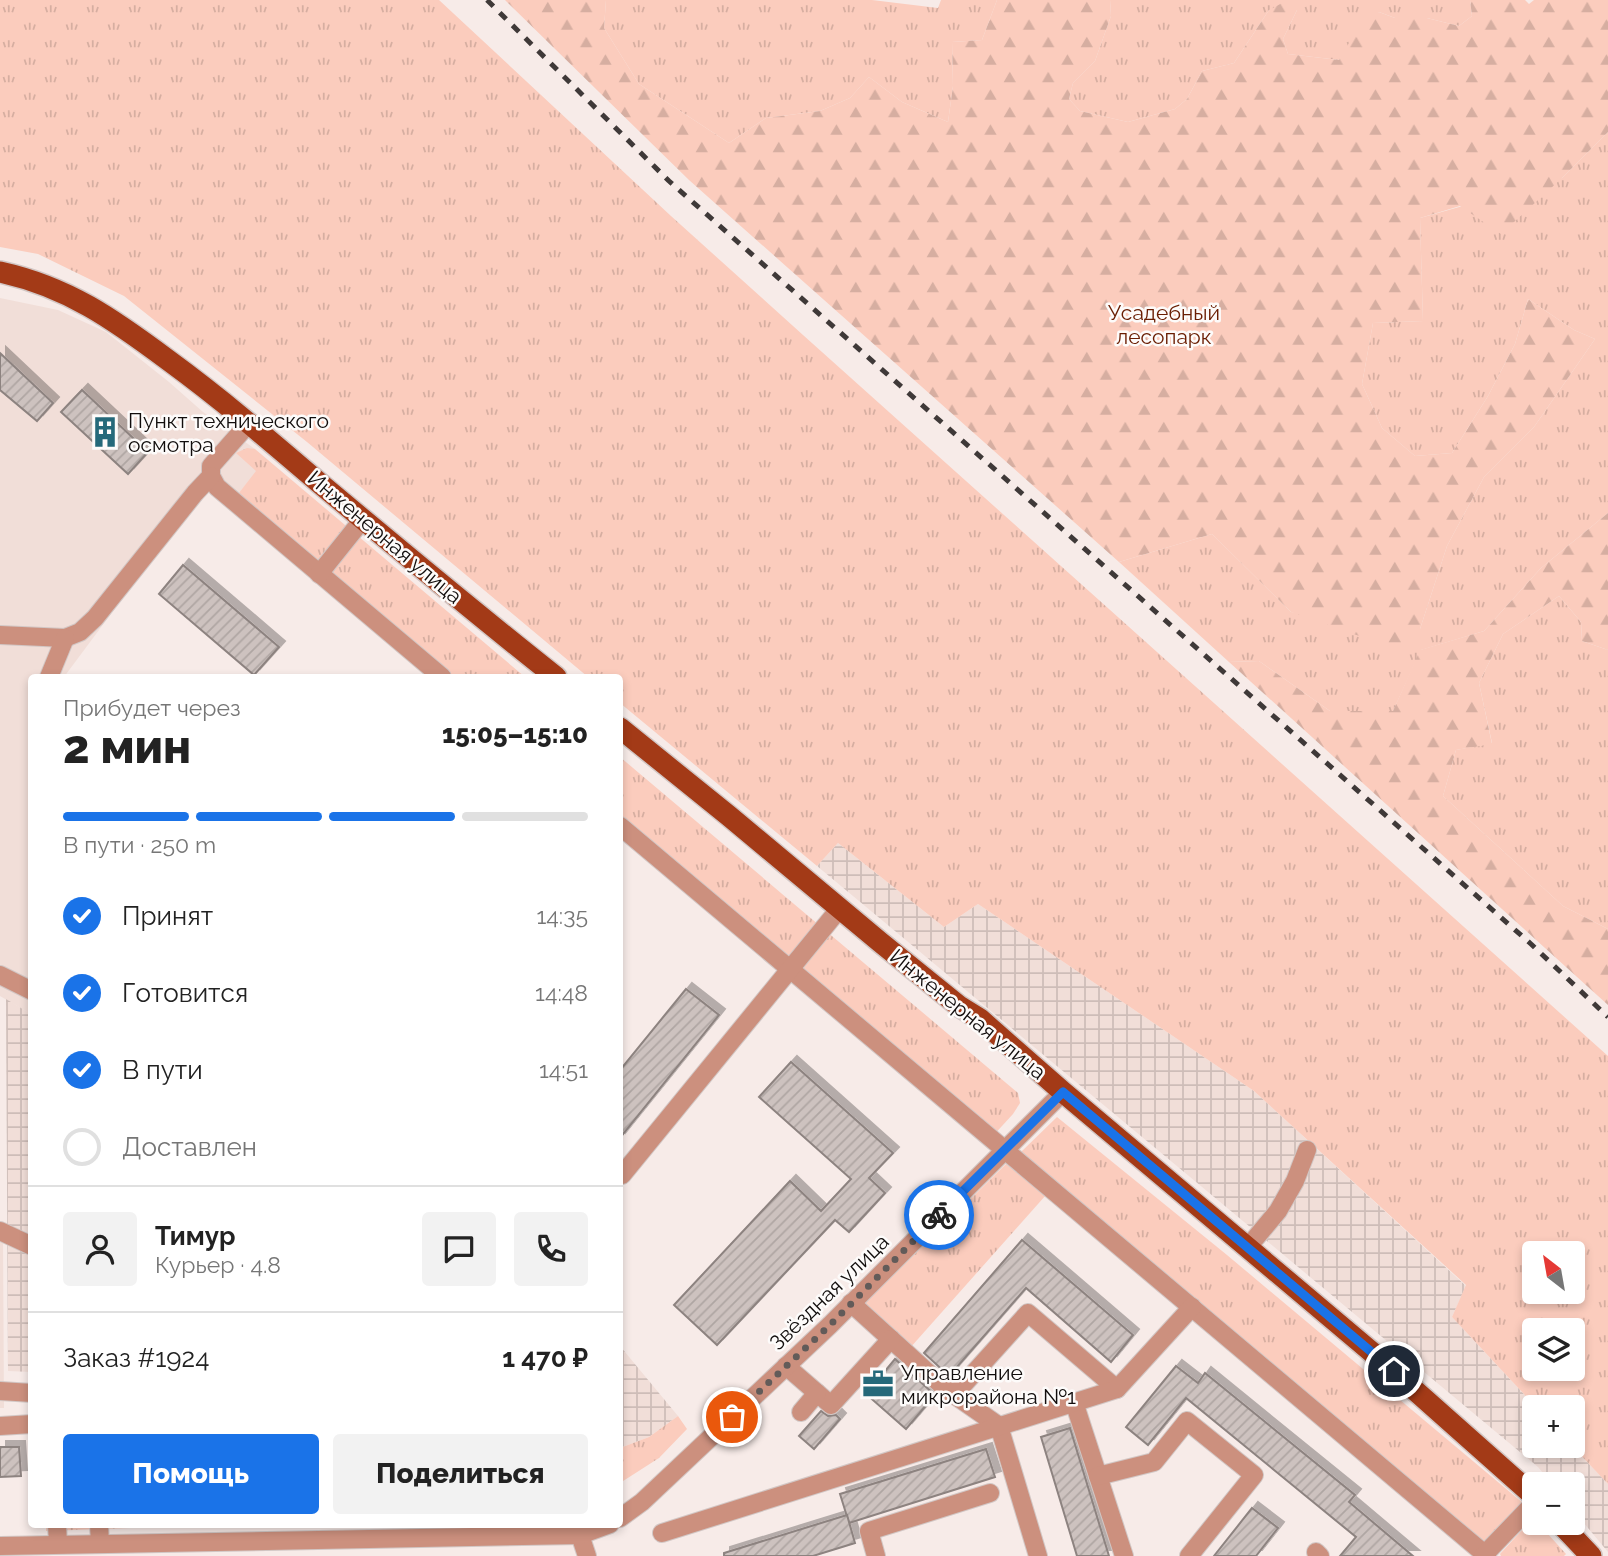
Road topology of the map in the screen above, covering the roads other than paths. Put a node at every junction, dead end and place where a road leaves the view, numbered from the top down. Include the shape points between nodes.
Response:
1 (0, 272) edge
2 (249, 423) junction
3 (211, 476) junction
4 (363, 519) junction
5 (319, 574) junction
6 (0, 635) edge
7 (65, 638) junction
8 (50, 674) edge
9 (438, 674) edge
10 (552, 674) edge
11 (623, 730) edge
12 (623, 829) edge
13 (840, 908) junction
14 (790, 968) junction
15 (0, 975) edge
16 (28, 989) edge
17 (1063, 1092) junction
18 (1006, 1149) junction
19 (1307, 1150) dead end
20 (623, 1174) edge
21 (0, 1231) edge
22 (28, 1244) edge
23 (1248, 1247) junction
24 (851, 1303) junction
25 (1192, 1307) junction
26 (891, 1339) junction
27 (786, 1366) junction
28 (1117, 1389) junction
29 (0, 1391) edge
30 (28, 1393) edge
31 (817, 1393) junction
32 (954, 1395) junction
33 (1074, 1402) junction
34 (801, 1412) dead end
35 (28, 1424) edge
36 (0, 1426) edge
37 (999, 1426) junction
38 (1098, 1476) junction
39 (1522, 1485) edge
40 (989, 1493) dead end
41 (623, 1516) edge
42 (1522, 1516) edge
43 (57, 1528) edge
44 (100, 1528) edge
45 (599, 1528) edge
46 (497, 1530) edge
47 (362, 1531) edge
48 (662, 1533) dead end
49 (580, 1535) junction
50 (1571, 1535) edge
51 (247, 1540) edge
52 (58, 1544) junction
53 (100, 1544) junction
54 (0, 1546) edge
55 (1485, 1555) edge
56 (587, 1556) edge
57 (876, 1556) edge
58 (1038, 1556) edge
59 (1124, 1556) edge
60 (1189, 1556) edge
61 (1591, 1556) edge

1 - 2 main road, Инженерная улица via 49,286 87,304 126,328
2 - 3 street via 211,466
2 - 4 main road, Инженерная улица
3 - 5 street via 217,487
3 - 7 street via 95,618
4 - 5 street
4 - 10 main road, Инженерная улица
5 - 9 street
6 - 7 street
7 - 8 street
11 - 13 main road, Инженерная улица
12 - 14 street
13 - 14 street
13 - 17 main road, Инженерная улица
14 - 18 street
14 - 20 street
15 - 16 street
17 - 18 street, Звёздная улица
17 - 23 main road, Инженерная улица
18 - 24 street, Звёздная улица
18 - 25 street
19 - 23 street via 1278,1211
21 - 22 street
23 - 39 main road, Инженерная улица
24 - 26 street
24 - 27 street, Звёздная улица
25 - 28 street
25 - 55 street
26 - 31 street via 831,1405
26 - 32 street
27 - 31 street
27 - 41 street, Звёздная улица
28 - 32 street via 1028,1313
28 - 33 street
29 - 30 street
31 - 34 street
32 - 37 street
33 - 37 street
33 - 38 street
35 - 36 street
37 - 48 street
37 - 58 street
38 - 59 street
38 - 60 street via 1154,1462 1187,1422 1254,1475
40 - 57 street via 869,1531
42 - 55 street
43 - 52 street
44 - 53 street
45 - 49 street
46 - 47 street
46 - 49 street
47 - 51 street
49 - 56 street
50 - 61 main road
51 - 53 street
52 - 53 street
52 - 54 street

